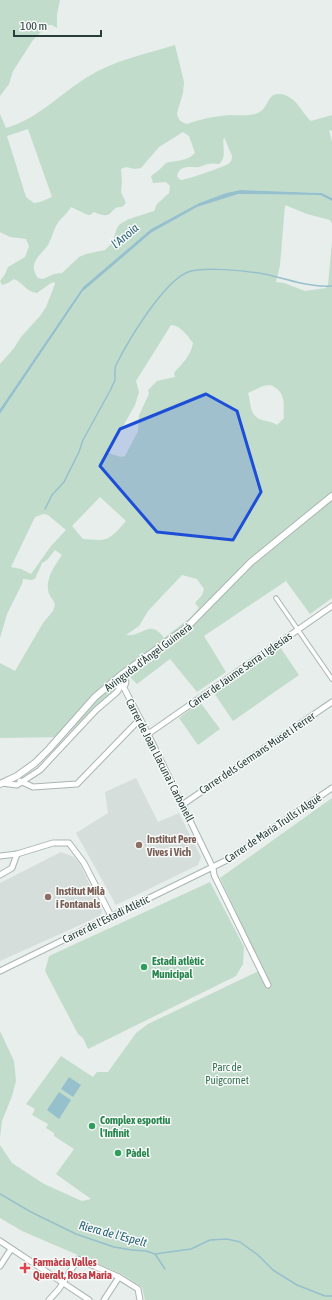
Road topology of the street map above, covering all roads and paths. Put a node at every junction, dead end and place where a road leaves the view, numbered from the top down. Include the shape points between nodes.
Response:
1 (332, 496) edge
2 (276, 598) dead end
3 (332, 606) edge
4 (298, 630) junction
5 (121, 675) junction
6 (332, 679) edge
7 (113, 682) junction
8 (121, 687) junction
9 (332, 702) edge
10 (140, 718) junction
11 (148, 734) junction
12 (17, 776) junction
13 (22, 782) junction
14 (1, 784) edge
15 (332, 788) edge
16 (182, 805) junction
17 (17, 854) junction
18 (0, 856) edge
19 (213, 868) junction
20 (0, 875) edge
21 (111, 916) junction
22 (0, 970) edge
23 (268, 985) dead end
24 (0, 1241) edge
25 (12, 1249) junction
26 (0, 1266) edge
27 (119, 1277) junction
28 (63, 1282) junction
29 (49, 1300) edge
30 (90, 1300) edge
31 (104, 1300) edge
32 (140, 1300) edge

1 - 5 street, Avinguda d'Àngel Guimerà via 251,562 185,629
2 - 4 street
3 - 4 street, Carrer de Jaume Serra i Iglesias
4 - 6 street
4 - 11 street, Carrer de Jaume Serra i Iglesias
5 - 7 street, Avinguda d'Àngel Guimerà
5 - 8 street, Carrer de Joan Llacuna i Carbonell via 126,682
7 - 8 street, Carrer de Joan Llacuna i Carbonell
7 - 12 street, Avinguda d'Àngel Guimerà via 95,697 35,763
8 - 10 street, Carrer de Joan Llacuna i Carbonell
8 - 13 street, Avinguda d'Àngel Guimerà via 40,770
9 - 16 street, Carrer dels Germans Muset i Ferrer
10 - 11 street, Carrer de Joan Llacuna i Carbonell
10 - 13 street via 77,784 33,787
11 - 16 street, Carrer de Joan Llacuna i Carbonell
12 - 13 street
12 - 14 street, Avinguda d'Àngel Guimerà
13 - 14 street via 17,785
15 - 19 street, Carrer de Maria Trulls i Algué
16 - 19 street, Carrer de Joan Llacuna i Carbonell
17 - 18 street
17 - 20 street via 12,868
17 - 21 street via 53,843 69,843 84,862
19 - 21 street, Carrer de l'Estadi Atlètic
19 - 23 street, Carrer de Joan Llacuna i Carbonell via 214,875
21 - 22 street, Carrer de l'Estadi Atlètic
24 - 25 street
25 - 26 street
25 - 28 street
27 - 28 street via 78,1259
27 - 31 street
27 - 32 street via 138,1289
28 - 29 street
28 - 30 street

